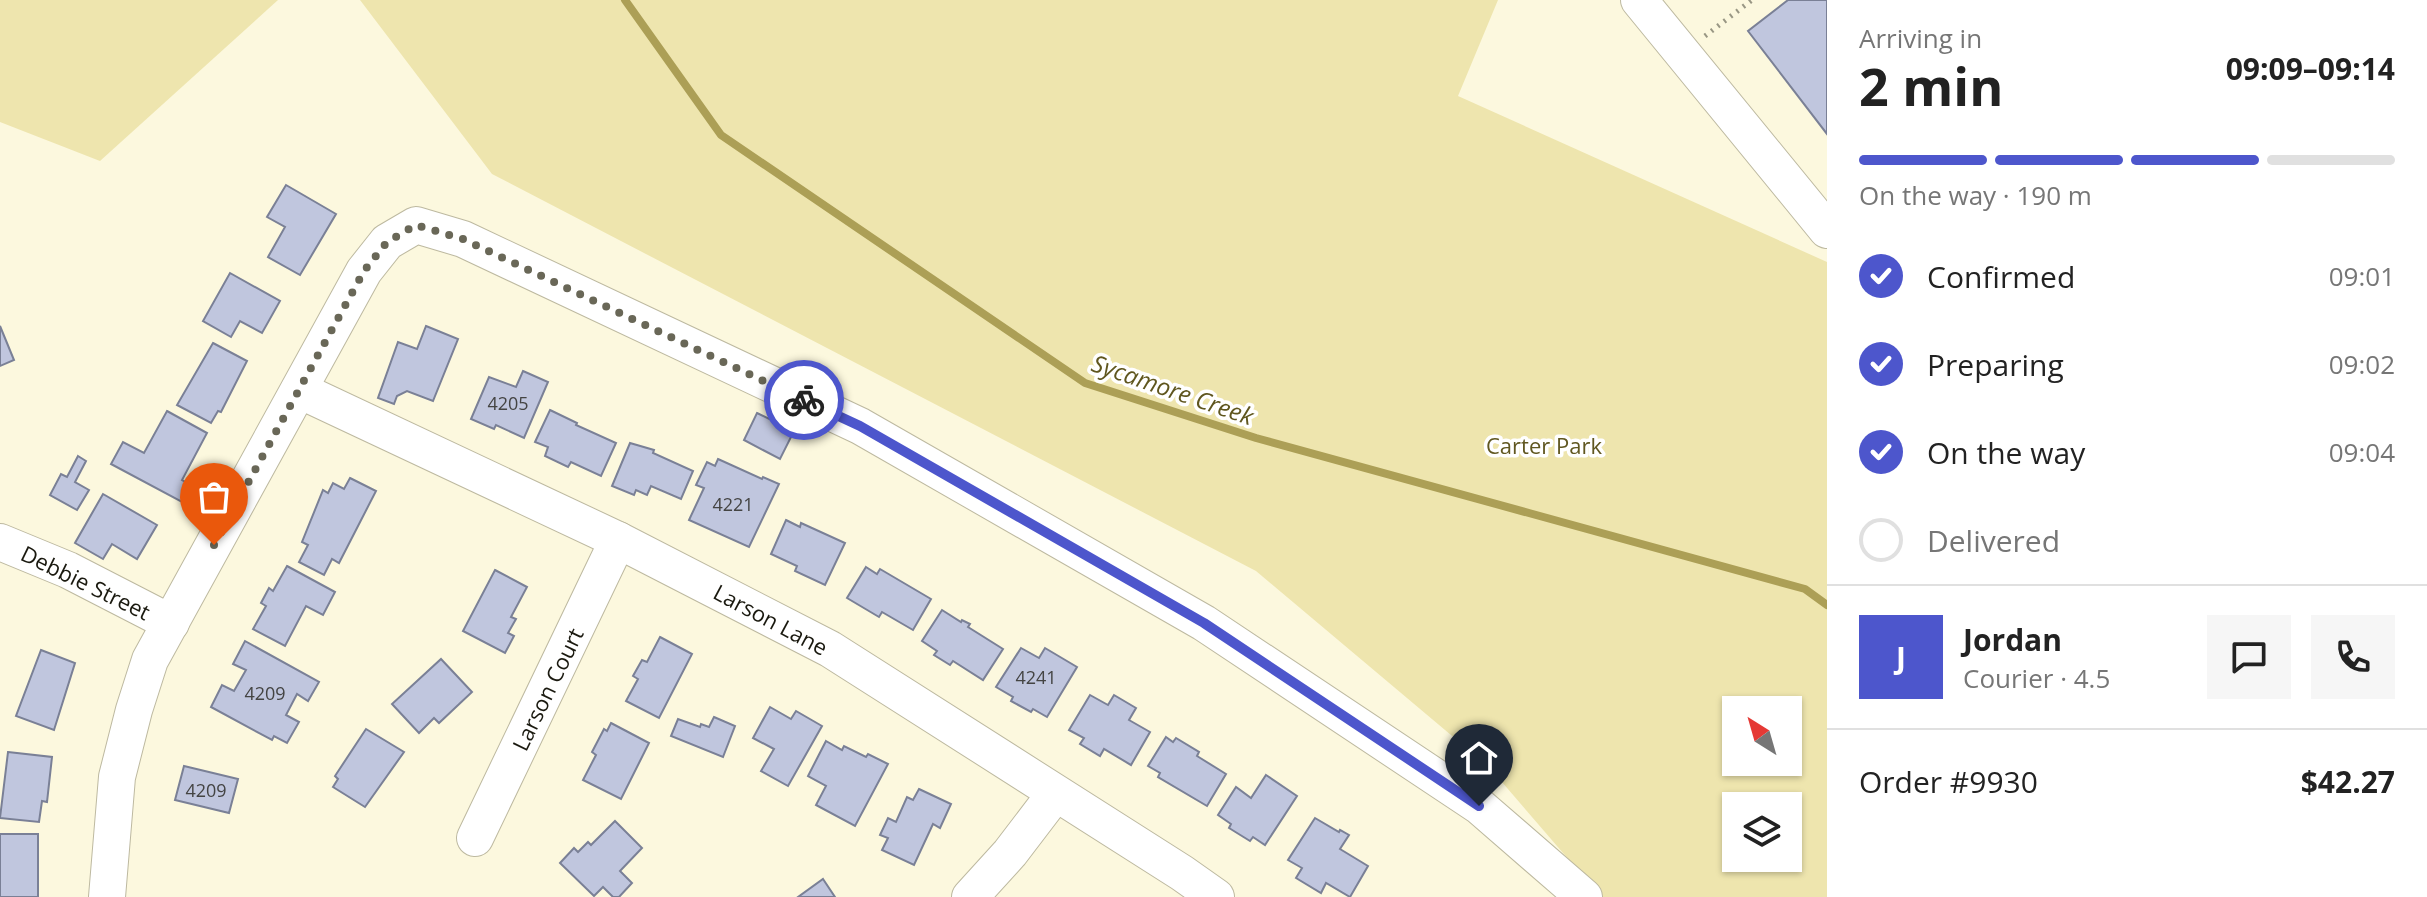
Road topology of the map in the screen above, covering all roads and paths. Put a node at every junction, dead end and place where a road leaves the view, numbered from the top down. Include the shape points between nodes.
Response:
1 (1639, 0) edge
2 (1752, 0) edge
3 (1682, 53) junction
4 (1827, 230) edge
5 (299, 390) junction
6 (618, 540) junction
7 (0, 542) edge
8 (171, 623) junction
9 (1055, 794) junction
10 (475, 838) dead end
11 (107, 897) edge
12 (970, 897) edge
13 (1216, 897) edge
14 (1584, 897) edge

1 - 3 street
2 - 3 path
3 - 4 street
5 - 6 street, Larson Lane
5 - 8 street
5 - 14 street via 364,271 387,242 416,225 463,239 860,426 1204,623 1479,806
6 - 9 street, Larson Lane via 830,649
6 - 10 street, Larson Court
7 - 8 street, Debbie Street
8 - 11 street via 150,660 117,777
9 - 12 street
9 - 13 street, Larson Lane

